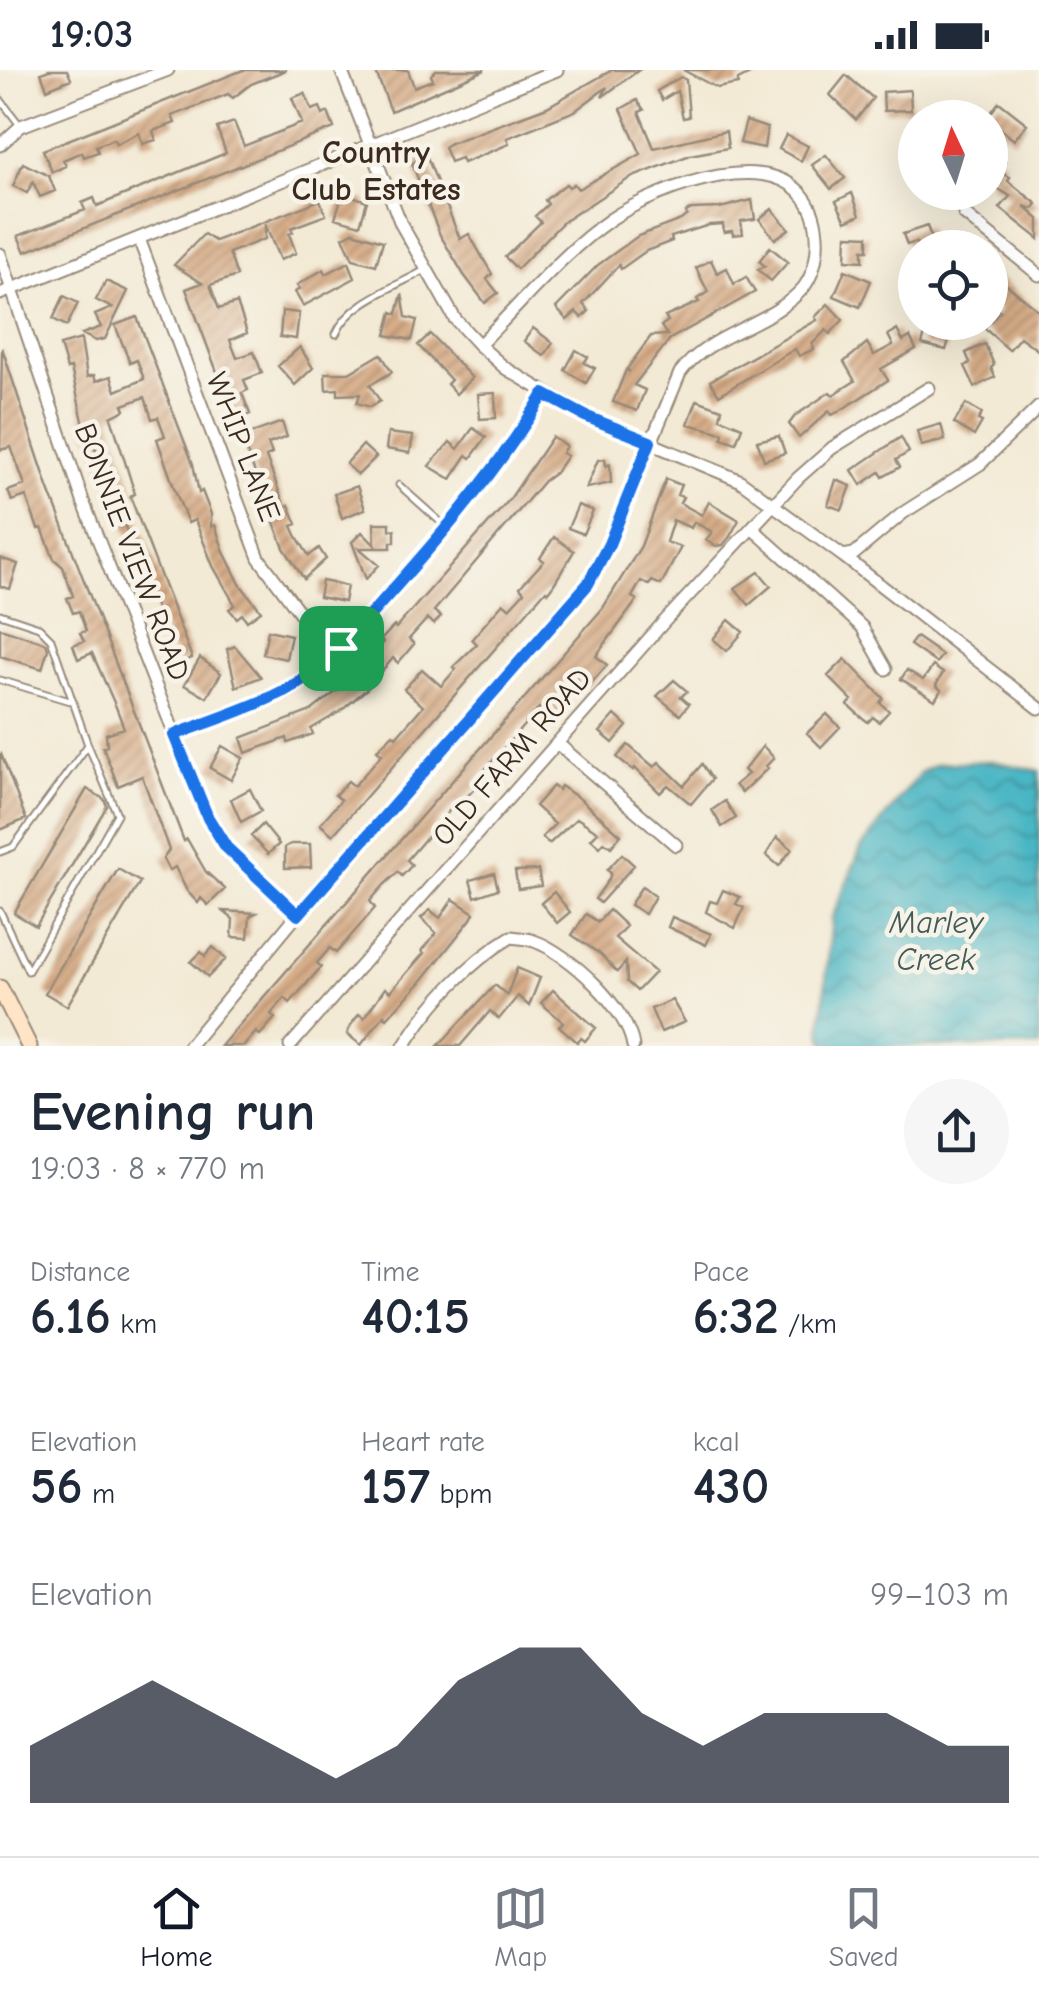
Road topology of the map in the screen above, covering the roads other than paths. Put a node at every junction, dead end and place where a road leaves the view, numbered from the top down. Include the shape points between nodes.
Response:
1 (168, 70) edge
2 (341, 70) edge
3 (557, 70) edge
4 (0, 98) edge
5 (21, 126) junction
6 (372, 145) junction
7 (0, 146) edge
8 (964, 214) dead end
9 (139, 239) junction
10 (0, 254) edge
11 (424, 270) junction
12 (1039, 276) edge
13 (6, 292) edge
14 (336, 334) dead end
15 (478, 345) junction
16 (929, 388) dead end
17 (544, 394) junction
18 (1039, 408) edge
19 (650, 442) junction
20 (399, 485) dead end
21 (775, 504) junction
22 (446, 528) junction
23 (754, 529) junction
24 (843, 556) junction
25 (0, 614) edge
26 (341, 648) junction
27 (886, 669) dead end
28 (0, 680) edge
29 (73, 702) junction
30 (1039, 708) edge
31 (174, 735) junction
32 (88, 744) junction
33 (558, 744) junction
34 (676, 845) dead end
35 (0, 852) edge
36 (0, 911) edge
37 (298, 915) junction
38 (0, 988) edge
39 (29, 1046) edge
40 (189, 1046) edge
41 (290, 1046) edge
42 (404, 1046) edge
43 (633, 1046) edge

1 - 5 street
2 - 6 street
3 - 6 street
4 - 5 lane
5 - 7 street
6 - 9 street
6 - 11 street
8 - 12 street
9 - 13 street
9 - 26 street, WHIP LANE via 259,558 303,617
10 - 13 street, BONNIE VIEW ROAD
11 - 14 lane via 355,310
11 - 15 street
13 - 31 street, BONNIE VIEW ROAD
15 - 17 street
15 - 19 street via 613,218 668,190 742,171 774,176 810,205 818,229 812,271 790,298 692,356
16 - 21 street, OLD FARM ROAD via 832,448
17 - 19 street
17 - 22 street via 513,446
18 - 24 street via 1011,442
19 - 21 street via 739,480
19 - 37 street via 588,584
20 - 22 lane
21 - 23 street, OLD FARM ROAD
21 - 24 street
22 - 26 street
23 - 27 street via 862,628
23 - 33 street, OLD FARM ROAD
24 - 30 street
25 - 29 lane via 39,626 51,639
26 - 31 street via 304,682
28 - 29 lane
29 - 32 lane
31 - 37 street, BONNIE VIEW ROAD via 226,847
32 - 35 lane via 13,848
32 - 36 lane via 117,814 28,971
33 - 34 street
33 - 41 street, OLD FARM ROAD
37 - 40 street
38 - 39 main road
42 - 43 street via 480,956 511,937 559,954 607,998

